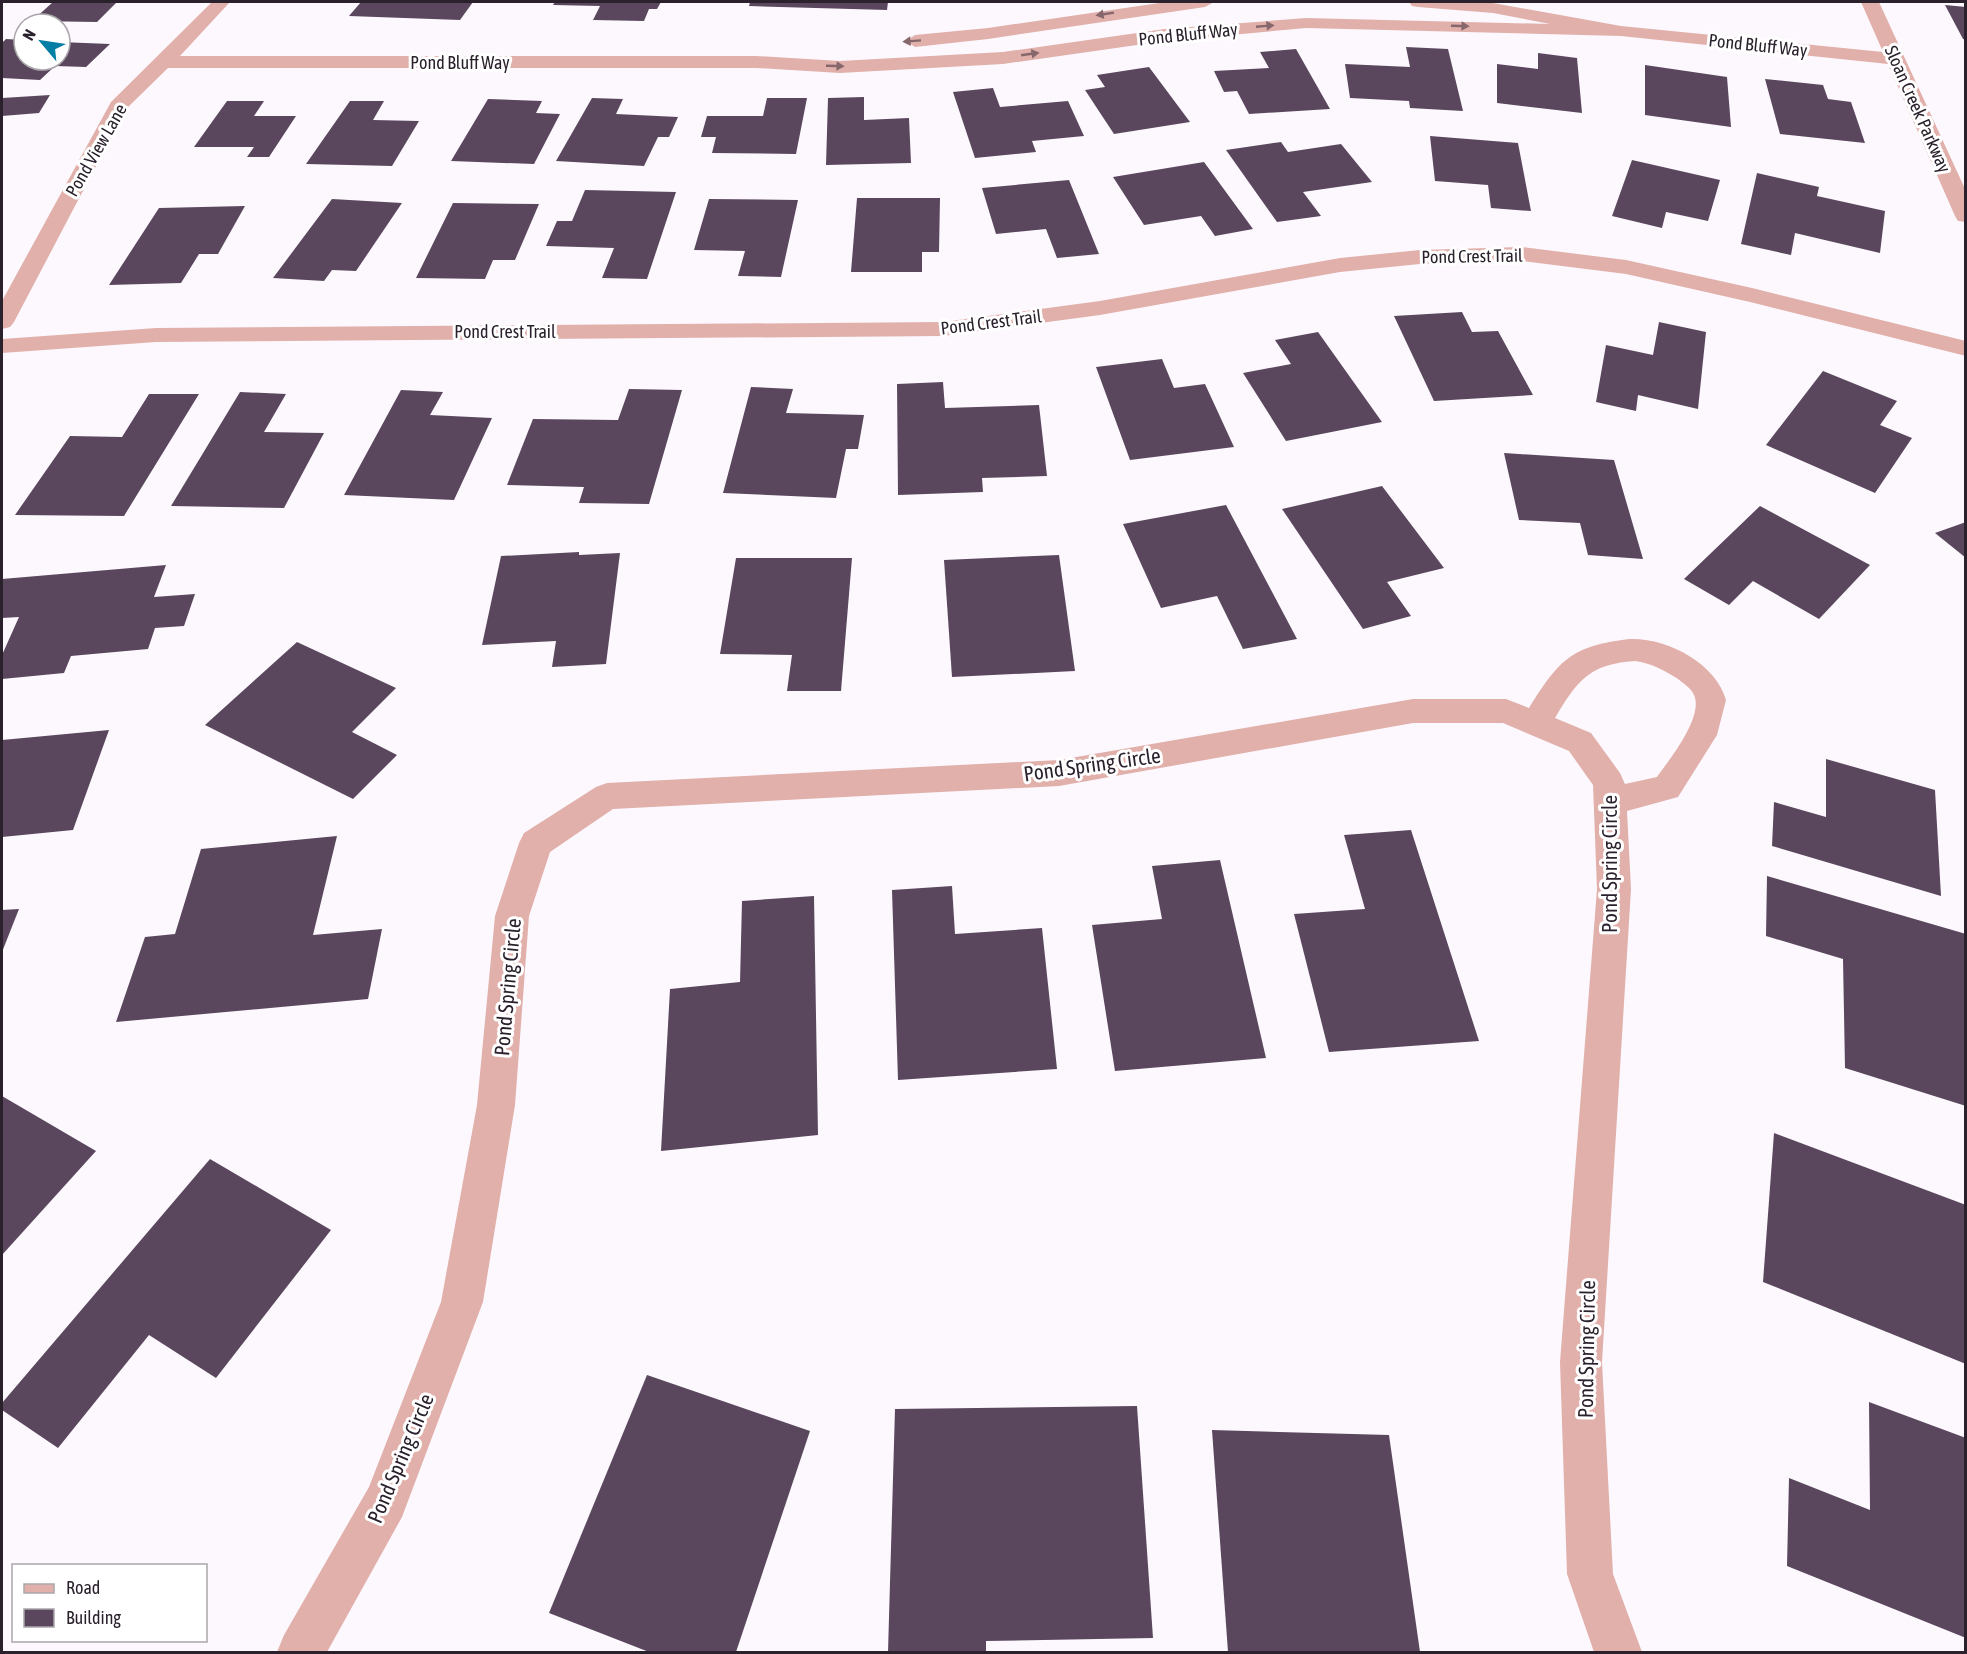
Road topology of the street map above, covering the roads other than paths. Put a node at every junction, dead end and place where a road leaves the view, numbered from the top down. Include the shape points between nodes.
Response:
1 (221, 2) edge
2 (1205, 2) edge
3 (1418, 2) edge
4 (1870, 2) edge
5 (1621, 31) junction
6 (897, 42) dead end
7 (831, 47) dead end
8 (1896, 59) junction
9 (164, 62) junction
10 (756, 62) junction
11 (1965, 216) edge
12 (2, 322) edge
13 (2, 346) edge
14 (1965, 349) edge
15 (1536, 723) junction
16 (1610, 801) junction
17 (301, 1653) edge
18 (1618, 1653) edge

1 - 9 street, Pond View Lane
2 -> 6 street, Pond Bluff Way via 953,38
3 - 5 street, Pond Bluff Way via 1493,8
4 - 8 street, Sloan Creek Parkway
5 - 8 street, Pond Bluff Way
10 -> 5 street, Pond Bluff Way via 840,67 1002,58 1165,34 1306,23
7 - 10 street, Pond Bluff Way
8 - 11 street, Sloan Creek Parkway
9 - 10 street, Pond Bluff Way
9 - 12 street, Pond View Lane via 118,106
13 - 14 street, Pond Crest Trail via 167,335 942,329 1100,308 1340,265 1420,257 1521,254 1626,267
15 - 16 street, Pond Spring Circle via 1580,742 1609,782
15 - 16 street via 1576,665 1606,654 1638,650 1682,666 1704,682 1711,698 1704,733 1667,788
15 - 17 street, Pond Spring Circle via 1506,711 1413,711 1059,773 607,796 536,843 512,916 496,1105 462,1302 386,1501
16 - 18 street, Pond Spring Circle via 1614,889 1581,1362 1590,1574

